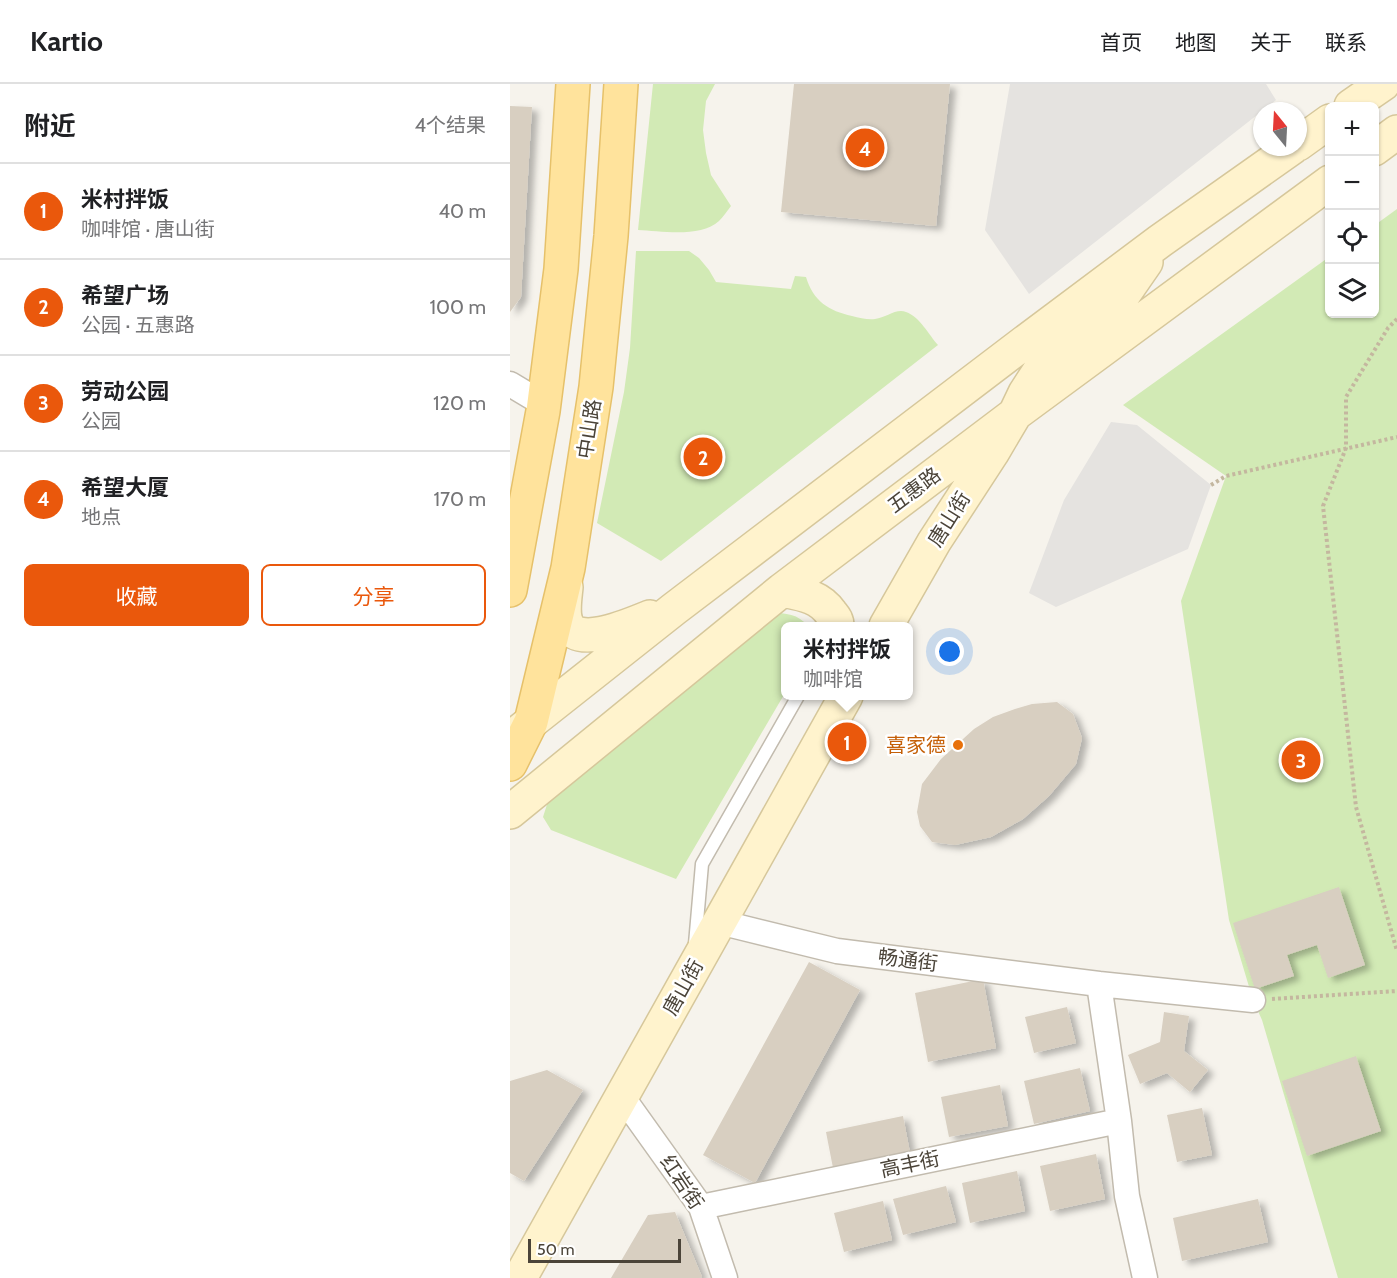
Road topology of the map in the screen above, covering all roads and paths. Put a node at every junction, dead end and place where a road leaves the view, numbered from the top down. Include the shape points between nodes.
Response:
1 (573, 84) edge
2 (621, 84) edge
3 (1383, 84) edge
4 (1357, 102) edge
5 (1325, 125) edge
6 (1397, 132) edge
7 (1307, 138) edge
8 (1379, 145) edge
9 (1280, 156) edge
10 (1325, 185) edge
11 (1160, 241) junction
12 (1397, 319) edge
13 (510, 384) edge
14 (543, 411) junction
15 (1015, 414) junction
16 (1397, 437) edge
17 (1346, 448) junction
18 (1211, 485) dead end
19 (568, 568) junction
20 (510, 590) edge
21 (782, 590) junction
22 (674, 609) junction
23 (835, 622) edge
24 (889, 622) edge
25 (796, 700) edge
26 (830, 700) edge
27 (844, 700) edge
28 (826, 730) junction
29 (521, 731) edge
30 (510, 764) edge
31 (510, 812) edge
32 (719, 922) junction
33 (1397, 951) edge
34 (693, 967) junction
35 (1100, 984) junction
36 (1397, 991) edge
37 (1253, 1000) joint
38 (621, 1095) junction
39 (1119, 1121) junction
40 (701, 1207) junction
41 (520, 1278) edge
42 (725, 1278) edge
43 (1145, 1278) edge

1 - 14 main road via 561,269
2 - 19 main road, 中山路 via 596,387
3 - 4 main road
5 - 7 main road
6 - 8 main road
9 - 11 main road
10 - 15 main road, 五惠路
11 - 15 main road, 唐山街 via 1119,302 1040,370
11 - 22 main road
12 - 17 path via 1346,397
13 - 14 street via 540,402
14 - 20 main road
15 - 21 main road, 五惠路
15 - 24 main road, 唐山街
16 - 17 path
17 - 18 path via 1226,476
17 - 33 path via 1323,506 1356,807
19 - 22 main road via 564,612 567,625 576,634 591,636 612,631
19 - 29 main road, 中山路
21 - 23 main road via 825,604
21 - 31 main road, 五惠路
22 - 29 main road
25 - 34 lane via 702,864
26 - 28 main road
27 - 28 main road, 唐山街
28 - 32 main road, 唐山街
29 - 30 main road, 中山路
32 - 34 main road, 唐山街
32 - 35 street, 畅通街 via 837,951
34 - 38 main road, 唐山街
35 - 37 street, 畅通街
35 - 39 street
36 - 37 path
38 - 40 street, 红岩街
38 - 41 main road, 唐山街
39 - 40 street, 高丰街
39 - 43 street via 1127,1196
40 - 42 street, 红岩街

